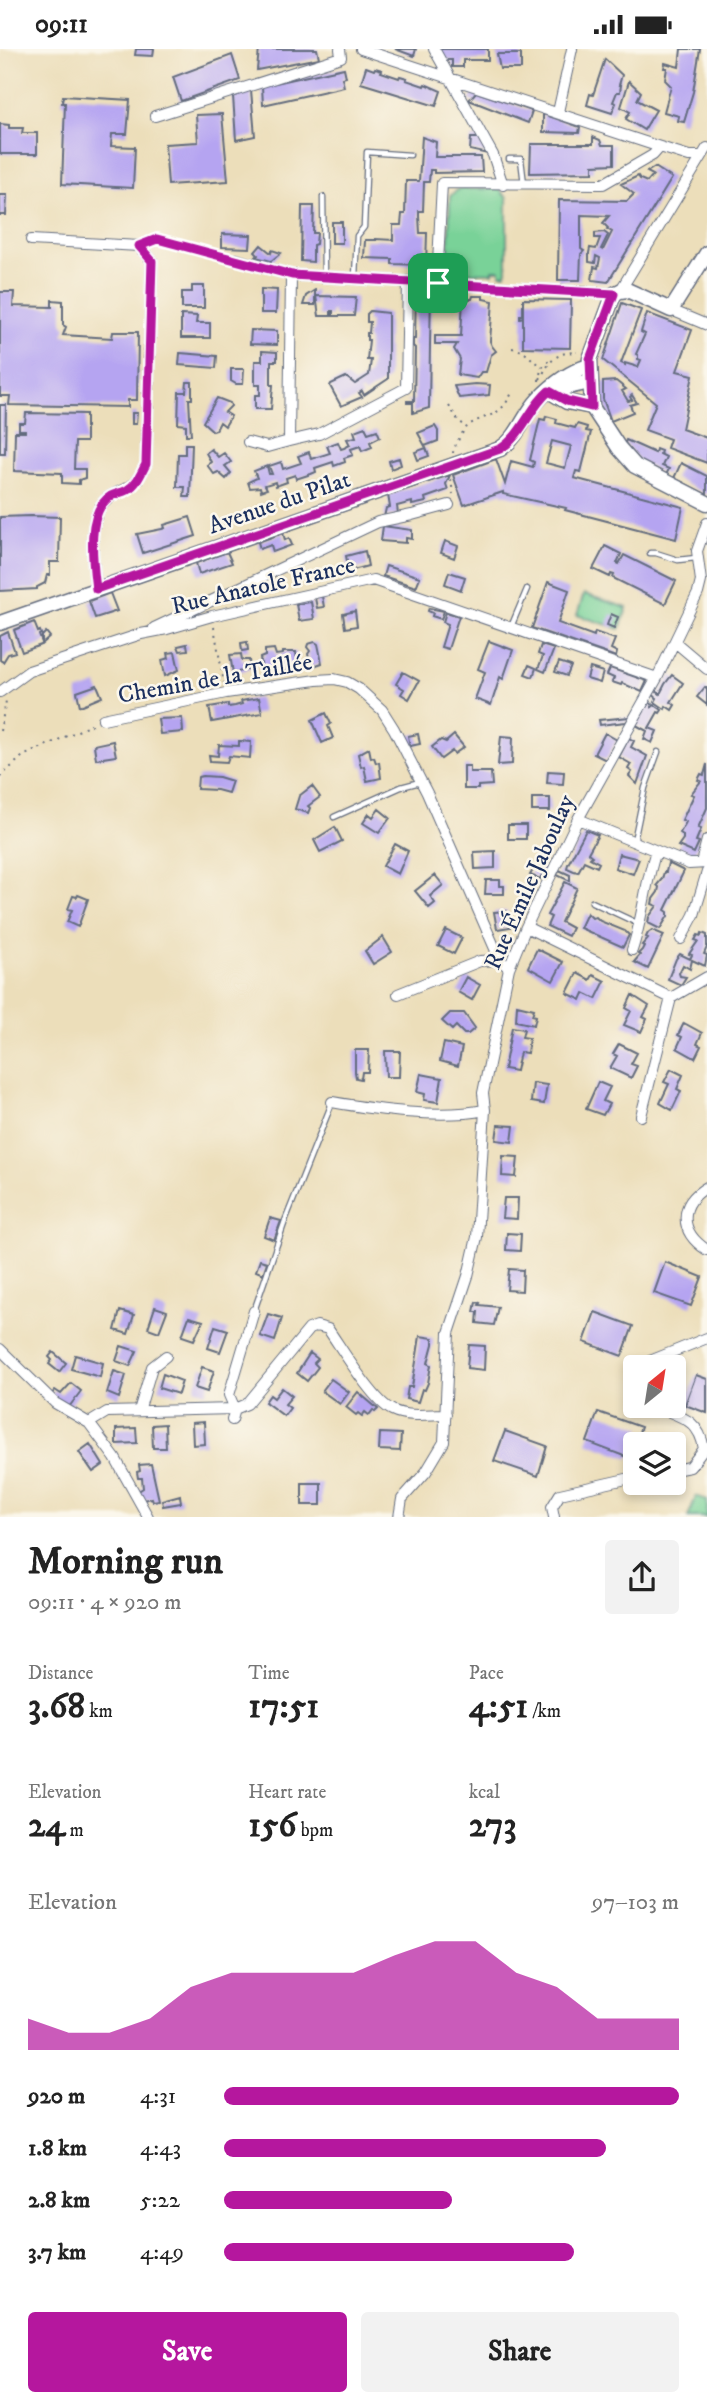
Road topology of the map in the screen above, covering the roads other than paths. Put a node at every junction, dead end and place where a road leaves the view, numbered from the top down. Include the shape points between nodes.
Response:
1 (340, 49) edge
2 (361, 49) edge
3 (434, 49) edge
4 (572, 49) edge
5 (451, 78) junction
6 (558, 112) junction
7 (155, 116) dead end
8 (660, 147) junction
9 (704, 152) edge
10 (410, 155) dead end
11 (509, 159) dead end
12 (503, 185) junction
13 (524, 185) junction
14 (323, 197) dead end
15 (31, 240) dead end
16 (707, 253) edge
17 (236, 259) road end
18 (292, 275) junction
19 (324, 277) junction
20 (355, 278) junction
21 (408, 281) junction
22 (438, 283) junction
23 (617, 292) junction
24 (671, 310) junction
25 (707, 325) edge
26 (590, 360) junction
27 (590, 382) junction
28 (549, 391) junction
29 (592, 407) junction
30 (289, 441) junction
31 (248, 442) dead end
32 (707, 503) edge
33 (449, 505) road end
34 (707, 523) edge
35 (650, 553) dead end
36 (697, 558) junction
37 (96, 589) junction
38 (527, 589) dead end
39 (0, 623) edge
40 (511, 627) junction
41 (141, 634) junction
42 (675, 642) junction
43 (707, 669) edge
44 (657, 678) junction
45 (4, 689) edge
46 (103, 719) road end
47 (657, 752) dead end
48 (421, 782) junction
49 (334, 817) dead end
50 (578, 819) junction
51 (707, 840) edge
52 (634, 841) junction
53 (656, 851) junction
54 (705, 866) edge
55 (592, 902) dead end
56 (639, 925) junction
57 (526, 926) junction
58 (681, 939) dead end
59 (632, 950) dead end
60 (500, 960) junction
61 (509, 968) junction
62 (707, 977) edge
63 (398, 995) dead end
64 (671, 998) junction
65 (332, 1102) joint
66 (485, 1110) junction
67 (641, 1116) dead end
68 (707, 1187) edge
69 (707, 1250) edge
70 (254, 1311) joint
71 (707, 1338) edge
72 (0, 1349) edge
73 (665, 1355) edge
74 (166, 1356) dead end
75 (235, 1409) junction
76 (139, 1411) junction
77 (446, 1414) junction
78 (684, 1418) edge
79 (232, 1420) dead end
80 (89, 1423) junction
81 (686, 1468) edge
82 (623, 1480) edge
83 (148, 1517) edge
84 (400, 1517) edge
85 (554, 1517) edge

1 - 7 street via 341,57
2 - 5 street
3 - 5 street
4 - 6 street
5 - 6 street
5 - 12 street via 493,155
6 - 8 street
8 - 9 street via 689,156
8 - 13 street via 603,184
9 - 23 street
10 - 20 lane via 367,152 364,227 357,236
11 - 13 lane via 521,159
12 - 13 street
12 - 22 street via 442,183
14 - 19 lane
15 - 37 street via 139,246 152,261 146,464 138,480 101,504 95,518
16 - 24 main road
17 - 18 street
18 - 19 street
18 - 30 street
19 - 20 street
20 - 21 street
21 - 22 street
21 - 30 street via 406,388 319,434
22 - 23 street
23 - 24 main road via 627,290
23 - 26 main road
24 - 25 street
26 - 27 main road
26 - 28 main road, Avenue du Pilat
27 - 28 main road
27 - 29 main road
28 - 29 main road
28 - 37 main road, Avenue du Pilat via 500,449
29 - 32 main road via 635,466
30 - 31 street via 267,447
33 - 41 street via 378,522
34 - 36 street, Rue Émile Jaboulay
35 - 36 lane via 678,560
36 - 42 street, Rue Émile Jaboulay via 700,587
37 - 39 main road, Avenue du Pilat
38 - 40 lane
40 - 41 street, Rue Anatole France via 373,580
40 - 44 street, Rue Anatole France
41 - 45 street, Rue Anatole France via 29,671
42 - 43 street
42 - 44 street, Rue Émile Jaboulay
44 - 50 street, Rue Émile Jaboulay
46 - 48 street, Chemin de la Taillée via 226,693 334,679 347,682 382,711
47 - 52 lane
48 - 49 lane
48 - 60 street, Chemin de la Taillée
50 - 52 street
50 - 57 street, Rue Émile Jaboulay
51 - 54 street
52 - 53 street
53 - 54 street
53 - 56 street
54 - 58 street via 694,915
55 - 56 lane
56 - 59 street
57 - 61 street, Rue Émile Jaboulay
57 - 64 street
60 - 61 street, Chemin de la Taillée
60 - 63 street via 480,961
61 - 66 street, Rue Émile Jaboulay via 484,1093
62 - 64 street
64 - 67 street
65 - 66 street via 461,1115
65 - 70 lane
66 - 77 street, Rue Émile Jaboulay via 477,1237 449,1333
68 - 69 street via 686,1206 685,1221 698,1245
70 - 75 street via 229,1395
71 - 73 street
72 - 80 street via 55,1402
74 - 76 street via 152,1367
75 - 76 street
75 - 77 street via 247,1404 309,1329 317,1326 328,1329 378,1399 392,1410
75 - 79 street
76 - 80 street via 107,1412
77 - 84 street, Rue Émile Jaboulay via 444,1442 402,1499
78 - 81 street via 696,1426 704,1449
80 - 83 street via 116,1458
82 - 85 street via 560,1494 552,1507

